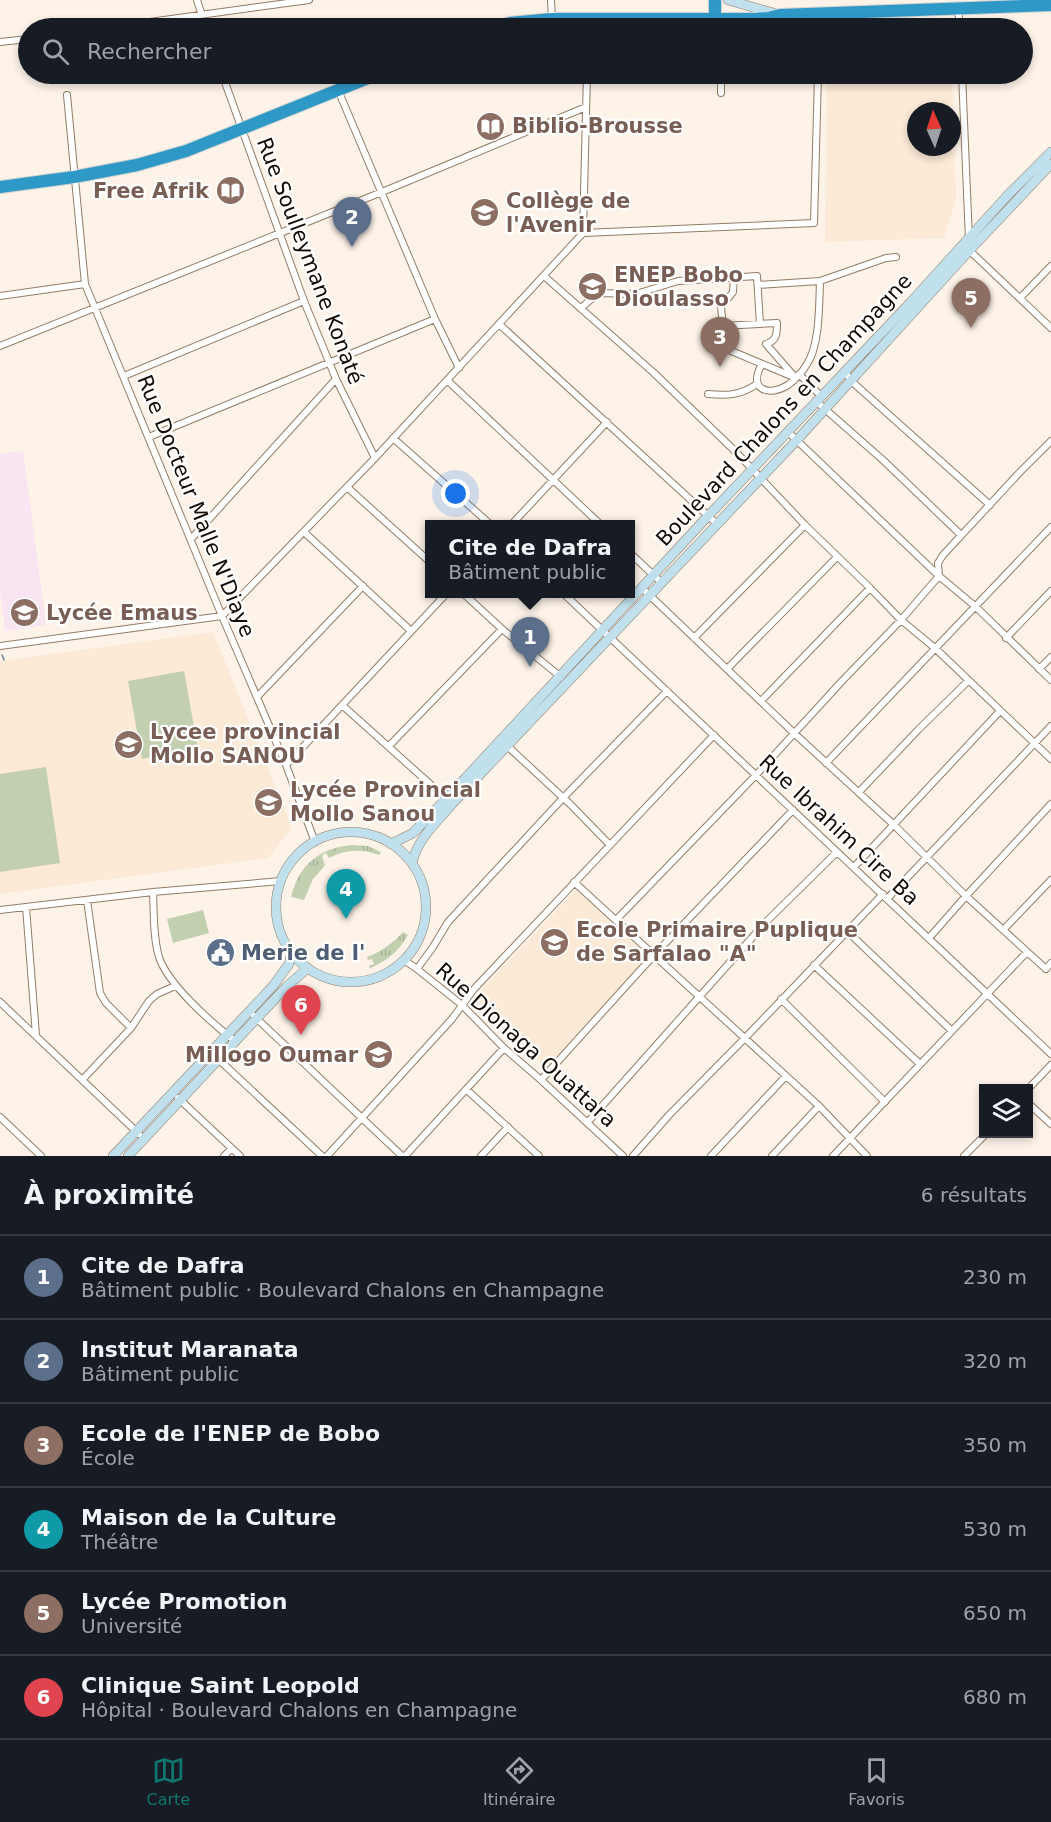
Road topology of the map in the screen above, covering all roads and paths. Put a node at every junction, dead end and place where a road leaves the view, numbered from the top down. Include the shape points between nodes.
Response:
1 (197, 0) edge
2 (309, 0) edge
3 (551, 0) edge
4 (715, 0) edge
5 (728, 0) edge
6 (1045, 8) edge
7 (201, 14) junction
8 (774, 16) junction
9 (174, 18) edge
10 (202, 18) edge
11 (552, 18) edge
12 (717, 18) edge
13 (758, 18) edge
14 (792, 18) edge
15 (959, 18) edge
16 (18, 40) edge
17 (0, 42) edge
18 (225, 84) edge
19 (353, 84) edge
20 (587, 84) edge
21 (721, 84) edge
22 (818, 84) edge
23 (962, 84) edge
24 (338, 90) junction
25 (721, 93) dead end
26 (67, 95) dead end
27 (586, 107) junction
28 (241, 129) junction
29 (1049, 163) edge
30 (74, 177) junction
31 (0, 187) edge
32 (382, 192) junction
33 (279, 233) junction
34 (583, 233) junction
35 (969, 237) junction
36 (969, 251) junction
37 (896, 257) dead end
38 (1051, 266) edge
39 (544, 276) junction
40 (734, 277) junction
41 (820, 281) junction
42 (85, 284) junction
43 (758, 285) junction
44 (0, 296) edge
45 (1020, 298) junction
46 (304, 301) junction
47 (94, 308) junction
48 (581, 308) junction
49 (435, 319) junction
50 (499, 324) junction
51 (760, 324) junction
52 (722, 326) junction
53 (1051, 328) edge
54 (0, 346) edge
55 (329, 363) junction
56 (762, 364) junction
57 (459, 368) junction
58 (124, 376) junction
59 (797, 376) junction
60 (848, 376) junction
61 (336, 379) junction
62 (447, 380) junction
63 (757, 384) junction
64 (708, 394) dead end
65 (821, 403) junction
66 (607, 422) junction
67 (788, 432) junction
68 (149, 437) junction
69 (393, 438) junction
70 (796, 441) junction
71 (1051, 441) edge
72 (375, 458) junction
73 (753, 469) junction
74 (760, 478) junction
75 (554, 480) junction
76 (347, 487) junction
77 (990, 505) junction
78 (708, 516) junction
79 (484, 520) edge
80 (517, 520) edge
81 (595, 520) edge
82 (717, 524) junction
83 (805, 525) junction
84 (1051, 527) edge
85 (303, 532) junction
86 (961, 535) junction
87 (191, 539) junction
88 (837, 557) junction
89 (425, 558) edge
90 (635, 558) edge
91 (654, 575) junction
92 (939, 576) junction
93 (662, 583) junction
94 (363, 586) junction
95 (642, 588) junction
96 (870, 588) junction
97 (1051, 591) edge
98 (651, 595) junction
99 (635, 596) edge
100 (442, 598) edge
101 (468, 598) edge
102 (568, 598) edge
103 (633, 598) edge
104 (976, 607) junction
105 (222, 616) junction
106 (901, 620) junction
107 (502, 629) junction
108 (410, 630) junction
109 (603, 631) junction
110 (611, 638) junction
111 (694, 638) junction
112 (1006, 638) junction
113 (0, 646) edge
114 (936, 649) junction
115 (1051, 657) edge
116 (727, 669) junction
117 (1039, 669) junction
118 (564, 680) junction
119 (1051, 680) edge
120 (968, 681) junction
121 (667, 691) junction
122 (257, 697) junction
123 (761, 701) junction
124 (342, 705) junction
125 (1000, 711) junction
126 (1051, 726) edge
127 (795, 734) junction
128 (714, 735) junction
129 (1035, 742) junction
130 (504, 743) junction
131 (389, 746) junction
132 (1051, 759) edge
133 (826, 763) junction
134 (286, 765) junction
135 (756, 775) junction
136 (859, 792) junction
137 (563, 798) junction
138 (449, 802) junction
139 (1051, 804) edge
140 (793, 810) junction
141 (894, 825) junction
142 (315, 842) junction
143 (391, 844) junction
144 (609, 844) junction
145 (837, 852) junction
146 (927, 857) junction
147 (412, 863) junction
148 (854, 867) junction
149 (1051, 880) edge
150 (281, 881) junction
151 (574, 882) junction
152 (153, 892) junction
153 (885, 896) junction
154 (966, 896) junction
155 (87, 900) junction
156 (26, 907) junction
157 (0, 910) edge
158 (616, 919) junction
159 (1004, 929) junction
160 (847, 931) junction
161 (929, 938) junction
162 (292, 952) junction
163 (1027, 952) junction
164 (655, 954) junction
165 (404, 960) junction
166 (1051, 963) edge
167 (814, 964) junction
168 (308, 968) junction
169 (417, 969) junction
170 (175, 986) junction
171 (987, 994) junction
172 (699, 996) junction
173 (781, 999) junction
174 (0, 1002) edge
175 (462, 1005) junction
176 (248, 1012) junction
177 (257, 1019) junction
178 (131, 1028) junction
179 (952, 1031) junction
180 (36, 1035) junction
181 (227, 1035) junction
182 (745, 1038) junction
183 (236, 1042) junction
184 (504, 1048) junction
185 (212, 1052) junction
186 (1051, 1054) edge
187 (219, 1060) junction
188 (920, 1065) junction
189 (1051, 1065) edge
190 (786, 1076) junction
191 (83, 1079) junction
192 (541, 1080) junction
193 (1033, 1085) edge
194 (466, 1090) junction
195 (173, 1093) junction
196 (180, 1100) junction
197 (885, 1102) junction
198 (819, 1106) junction
199 (1033, 1107) edge
200 (0, 1117) edge
201 (362, 1119) junction
202 (587, 1123) junction
203 (1051, 1124) edge
204 (508, 1127) junction
205 (136, 1131) junction
206 (850, 1137) junction
207 (144, 1138) junction
208 (982, 1138) edge
209 (231, 1149) junction
210 (41, 1156) edge
211 (112, 1156) edge
212 (128, 1156) edge
213 (224, 1156) edge
214 (240, 1156) edge
215 (322, 1156) edge
216 (327, 1156) edge
217 (403, 1156) edge
218 (481, 1156) edge
219 (539, 1156) edge
220 (623, 1156) edge
221 (633, 1156) edge
222 (711, 1156) edge
223 (772, 1156) edge
224 (833, 1156) edge
225 (867, 1156) edge
226 (964, 1156) edge

1 - 7 street
2 - 7 street
3 - 11 street
4 - 12 highway
5 - 8 main road
6 - 15 highway
7 - 9 street
7 - 10 street
8 - 13 highway
8 - 14 highway
16 - 17 street
18 - 28 street, Rue Soulleymane Konaté
19 - 24 highway
20 - 27 street
21 - 25 street
22 - 34 street via 814,223
23 - 35 street
24 - 28 highway
24 - 32 street
26 - 30 street, Rue Docteur Malle N'Diaye
27 - 32 street
27 - 34 street
28 - 30 highway via 137,165
28 - 33 street, Rue Soulleymane Konaté
29 - 35 main road, Boulevard Chalons en Champagne
29 - 36 main road, Boulevard Chalons en Champagne
30 - 31 highway
30 - 42 street, Rue Docteur Malle N'Diaye
32 - 33 street
32 - 49 street
33 - 46 street, Rue Soulleymane Konaté
33 - 47 street
34 - 39 street
35 - 36 street
35 - 60 main road, Boulevard Chalons en Champagne
36 - 45 street
36 - 60 main road, Boulevard Chalons en Champagne
37 - 41 street
38 - 45 street
39 - 48 street
39 - 50 street
40 - 43 street via 757,276
40 - 48 street via 678,281 636,294 598,293
40 - 52 street via 733,291 721,307
41 - 43 street
41 - 59 street via 818,332 809,363
42 - 44 street
42 - 47 street, Rue Docteur Malle N'Diaye
43 - 51 street
45 - 53 street
46 - 55 street, Rue Soulleymane Konaté
46 - 58 street
47 - 54 street
47 - 58 street, Rue Docteur Malle N'Diaye
48 - 73 street
49 - 55 street
49 - 57 street
50 - 57 street
50 - 66 street
51 - 52 street
51 - 59 street via 777,323 777,334 766,344
52 - 56 street via 729,350
55 - 61 street, Rue Soulleymane Konaté
55 - 68 street
56 - 59 street
56 - 63 street
57 - 62 street
58 - 68 street, Rue Docteur Malle N'Diaye
59 - 63 street via 778,389 769,390
59 - 65 street
60 - 65 main road, Boulevard Chalons en Champagne
60 - 77 street
61 - 72 street, Rue Soulleymane Konaté
61 - 87 street
62 - 69 street
62 - 75 street
63 - 64 street via 740,394
65 - 67 main road, Boulevard Chalons en Champagne
65 - 70 main road, Boulevard Chalons en Champagne
65 - 86 street
66 - 75 street
66 - 78 street
67 - 70 street
67 - 73 main road, Boulevard Chalons en Champagne
68 - 87 street, Rue Docteur Malle N'Diaye
69 - 72 street
69 - 79 street
70 - 74 main road, Boulevard Chalons en Champagne
70 - 92 street
71 - 77 street
72 - 76 street
73 - 74 street
73 - 78 main road, Boulevard Chalons en Champagne
74 - 82 main road, Boulevard Chalons en Champagne
74 - 83 street
75 - 80 street
75 - 81 street
76 - 85 street
76 - 89 street
77 - 86 street
78 - 82 street
78 - 91 main road, Boulevard Chalons en Champagne
82 - 93 main road, Boulevard Chalons en Champagne
83 - 88 street
83 - 111 street
84 - 104 street
85 - 94 street
85 - 105 street
86 - 92 street via 938,563
87 - 105 street, Rue Docteur Malle N'Diaye
88 - 96 street
88 - 116 street
90 - 91 street
91 - 93 street
91 - 95 main road, Boulevard Chalons en Champagne
92 - 104 street
92 - 106 street
93 - 98 main road, Boulevard Chalons en Champagne
94 - 108 street
94 - 122 street
95 - 98 street
95 - 99 main road, Boulevard Chalons en Champagne
96 - 106 street
96 - 123 street
97 - 112 street
98 - 110 main road, Boulevard Chalons en Champagne
98 - 111 street
100 - 108 street
101 - 107 street
102 - 109 street
103 - 109 main road, Boulevard Chalons en Champagne
104 - 112 street
104 - 114 street
105 - 113 street
105 - 122 street, Rue Docteur Malle N'Diaye
106 - 114 street
106 - 127 street
107 - 118 street
107 - 131 street
108 - 124 street
109 - 110 street, Rue Ibrahim Cire Ba
109 - 118 main road, Boulevard Chalons en Champagne
110 - 118 main road, Boulevard Chalons en Champagne
110 - 121 street, Rue Ibrahim Cire Ba
111 - 116 street
112 - 117 street
114 - 120 street
114 - 133 street
115 - 117 street
116 - 123 street
117 - 119 street
118 - 130 main road, Boulevard Chalons en Champagne
120 - 125 street
120 - 136 street
121 - 128 street, Rue Ibrahim Cire Ba
121 - 137 street
122 - 134 street, Rue Docteur Malle N'Diaye
123 - 127 street
124 - 131 street
124 - 134 street
125 - 129 street
125 - 141 street
126 - 129 street
127 - 133 street
127 - 135 street
128 - 135 street, Rue Ibrahim Cire Ba
128 - 144 street
129 - 132 street
129 - 146 street
130 - 137 street
130 - 138 main road, Boulevard Chalons en Champagne
131 - 138 street
133 - 136 street
134 - 142 street, Rue Docteur Malle N'Diaye
135 - 140 street, Rue Ibrahim Cire Ba
135 - 158 street
136 - 141 street
137 - 144 street
137 - 169 street via 448,922
138 - 143 main road, Boulevard Chalons en Champagne via 413,833
138 - 147 main road, Boulevard Chalons en Champagne via 420,841
139 - 154 street
140 - 145 street, Rue Ibrahim Cire Ba
140 - 164 street
141 - 146 street
141 - 148 street
142 - 143 main road via 352,832 372,835
142 - 150 main road via 297,855
143 - 147 main road
144 - 151 street
145 - 148 street, Rue Ibrahim Cire Ba
145 - 172 street
146 - 153 street
146 - 154 street
147 - 165 main road via 425,891 426,915 419,939
148 - 153 street, Rue Ibrahim Cire Ba
149 - 159 street
150 - 152 street
150 - 162 main road via 277,916
151 - 158 street
151 - 175 street
152 - 155 street
152 - 170 street via 159,958
153 - 160 street
153 - 161 street, Rue Ibrahim Cire Ba
154 - 159 street
154 - 161 street
155 - 156 street
155 - 178 street via 100,993
156 - 157 street
156 - 180 street
158 - 164 street
159 - 163 street
160 - 167 street
160 - 179 street
161 - 171 street, Rue Ibrahim Cire Ba
162 - 168 main road
162 - 176 main road via 284,971
163 - 166 street via 1046,969
163 - 171 street
164 - 172 street
164 - 192 street
165 - 168 main road via 380,975 357,981 334,979
165 - 169 street, Rue Dionaga Ouattara
167 - 173 street
167 - 188 street
168 - 177 main road
169 - 175 street, Rue Dionaga Ouattara
170 - 178 street via 153,997
170 - 181 street
171 - 179 street
171 - 186 street, Rue Ibrahim Cire Ba
172 - 182 street
172 - 202 street
173 - 182 street
173 - 197 street
174 - 180 street
175 - 184 street, Rue Dionaga Ouattara
175 - 201 street
176 - 177 street
176 - 181 main road
177 - 183 main road
177 - 201 street
178 - 191 street
179 - 188 street
180 - 191 street
181 - 183 street
181 - 185 main road
182 - 190 street
182 - 221 street
183 - 187 main road
184 - 192 street, Rue Dionaga Ouattara
184 - 194 street
185 - 187 street
185 - 195 main road
187 - 196 main road
187 - 215 street
188 - 197 street
189 - 193 street
190 - 198 street
190 - 222 street
191 - 205 street
192 - 202 street, Rue Dionaga Ouattara
194 - 204 street
194 - 217 street
195 - 196 street
195 - 205 main road
196 - 207 main road
196 - 209 street
197 - 206 street
198 - 206 street
198 - 223 street
199 - 203 street
200 - 210 street
201 - 216 street
201 - 217 street
202 - 220 street, Rue Dionaga Ouattara
204 - 218 street
204 - 219 street
205 - 207 street
205 - 211 main road
206 - 224 street
206 - 225 street
207 - 212 main road
208 - 226 street
209 - 213 street
209 - 214 street

